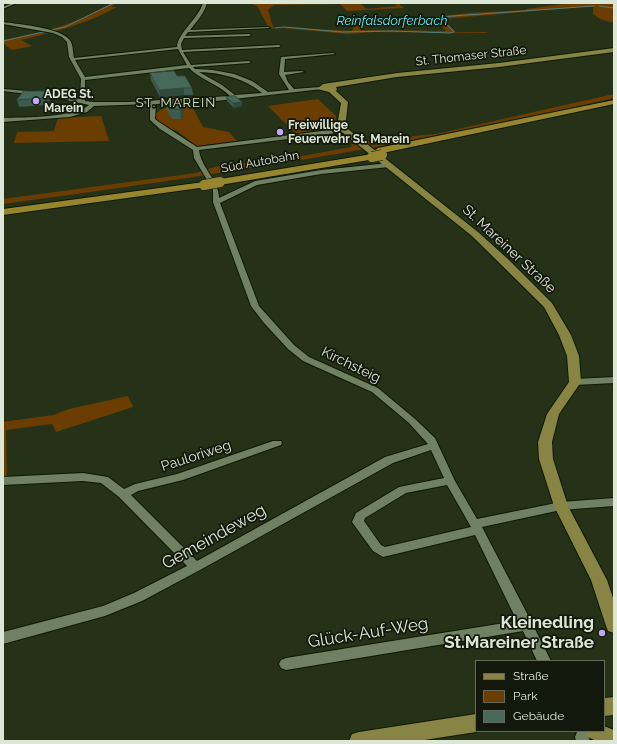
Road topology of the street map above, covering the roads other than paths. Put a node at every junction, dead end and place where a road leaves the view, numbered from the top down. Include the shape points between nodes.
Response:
1 (15, 3) edge
2 (205, 3) edge
3 (3, 8) edge
4 (3, 24) edge
5 (268, 28) dead end
6 (188, 31) junction
7 (249, 35) dead end
8 (182, 37) junction
9 (279, 46) dead end
10 (179, 47) junction
11 (614, 50) edge
12 (333, 54) dead end
13 (74, 59) junction
14 (249, 62) dead end
15 (191, 68) junction
16 (302, 72) dead end
17 (281, 74) junction
18 (83, 79) junction
19 (327, 88) junction
20 (3, 90) edge
21 (292, 90) junction
22 (266, 93) junction
23 (234, 97) junction
24 (80, 101) junction
25 (614, 102) edge
26 (153, 103) junction
27 (93, 104) junction
28 (614, 106) edge
29 (3, 120) edge
30 (345, 130) junction
31 (196, 149) junction
32 (375, 154) junction
33 (389, 165) junction
34 (203, 182) junction
35 (216, 202) junction
36 (3, 207) edge
37 (3, 212) edge
38 (614, 380) edge
39 (575, 382) junction
40 (277, 443) dead end
41 (433, 446) junction
42 (3, 481) edge
43 (450, 481) junction
44 (123, 494) junction
45 (614, 502) edge
46 (561, 506) junction
47 (476, 527) junction
48 (196, 567) junction
49 (527, 625) junction
50 (614, 626) edge
51 (3, 638) edge
52 (544, 660) edge
53 (286, 664) dead end
54 (475, 723) edge
55 (587, 736) edge
56 (614, 740) edge
57 (359, 741) edge

1 - 3 street
2 - 6 street via 200,18
4 - 13 street via 51,31 63,36 69,42
5 - 6 street
6 - 8 street
7 - 8 street
8 - 10 street
9 - 10 street
10 - 13 street
10 - 15 street
11 - 19 main road, St. Thomaser Straße via 397,75
12 - 17 street via 283,58
13 - 18 street
14 - 15 street
15 - 18 street
15 - 22 street via 238,76 259,86
15 - 23 street
16 - 17 street
17 - 21 street via 284,82
18 - 24 street via 83,100
19 - 21 street
19 - 30 main road via 344,102 342,120
20 - 24 street
21 - 22 street
22 - 23 street
23 - 26 street
24 - 27 street
25 - 32 highway, Süd Autobahn
26 - 27 street
26 - 31 street via 152,119 159,128 183,139
27 - 29 street via 85,111 70,115
28 - 32 highway, Süd Autobahn via 485,135
30 - 31 street
30 - 33 main road, St. Mareiner Straße
31 - 35 street, Kirchsteig via 197,158 216,190
32 - 34 highway, Süd Autobahn, bridge
33 - 35 street via 321,172 255,183
33 - 39 main road, St. Mareiner Straße via 475,234 548,305 565,335 573,356
34 - 36 highway, Süd Autobahn
34 - 37 highway, Süd Autobahn
35 - 41 street, Kirchsteig via 255,306 266,321 290,347 306,359 375,390 412,421 431,440
38 - 39 street
39 - 46 main road via 553,414 545,442 546,459
40 - 44 street, Pauloriweg
41 - 43 street, Kirchsteig
41 - 48 street, Gemeindeweg via 389,460
42 - 44 street via 97,478 110,483
43 - 47 street, Kirchsteig
43 - 47 street via 403,490 360,516 358,522 377,548 383,552
44 - 48 street
45 - 46 street
46 - 47 street
46 - 50 main road via 599,580
47 - 49 street, Kirchsteig
48 - 51 street, Gemeindeweg via 105,611
49 - 52 street, Kirchsteig
49 - 53 street, Glück-Auf-Weg
54 - 57 main road
55 - 56 main road

